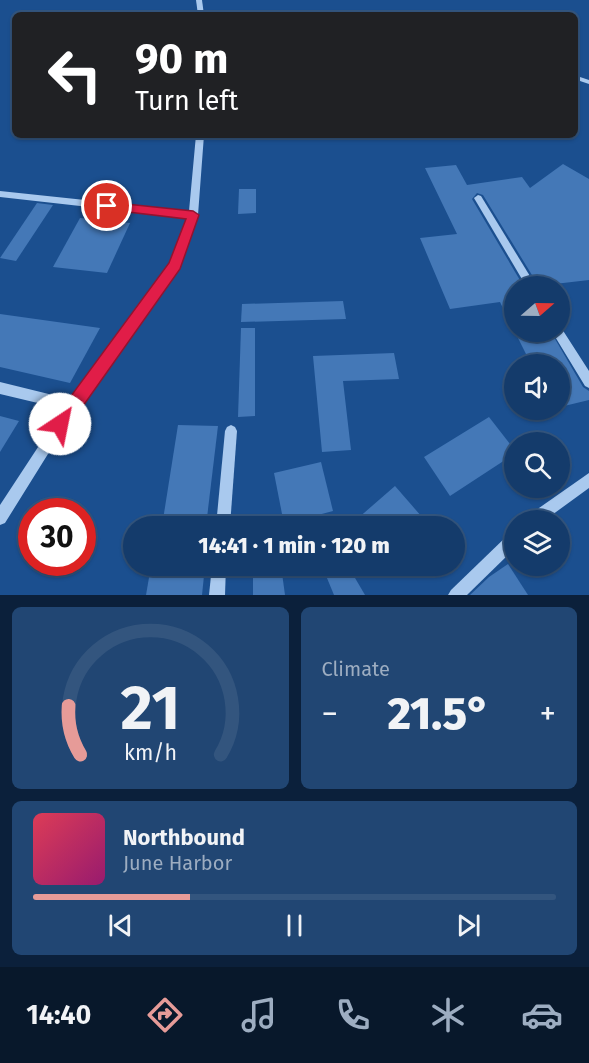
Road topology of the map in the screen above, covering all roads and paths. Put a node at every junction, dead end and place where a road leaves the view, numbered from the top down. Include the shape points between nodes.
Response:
1 (200, 138) edge
2 (0, 194) edge
3 (478, 198) dead end
4 (193, 215) junction
5 (525, 276) edge
6 (564, 342) edge
7 (589, 382) edge
8 (0, 388) edge
9 (72, 405) junction
10 (231, 430) dead end
11 (589, 480) edge
12 (548, 510) edge
13 (224, 516) edge
14 (0, 518) edge
15 (504, 549) edge
16 (218, 576) edge
17 (217, 595) edge
18 (456, 595) edge

1 - 4 street
2 - 4 street
3 - 5 street
4 - 9 street via 175,265
6 - 7 street
8 - 9 street
9 - 14 street
10 - 13 street
11 - 12 street
15 - 18 street
16 - 17 street

